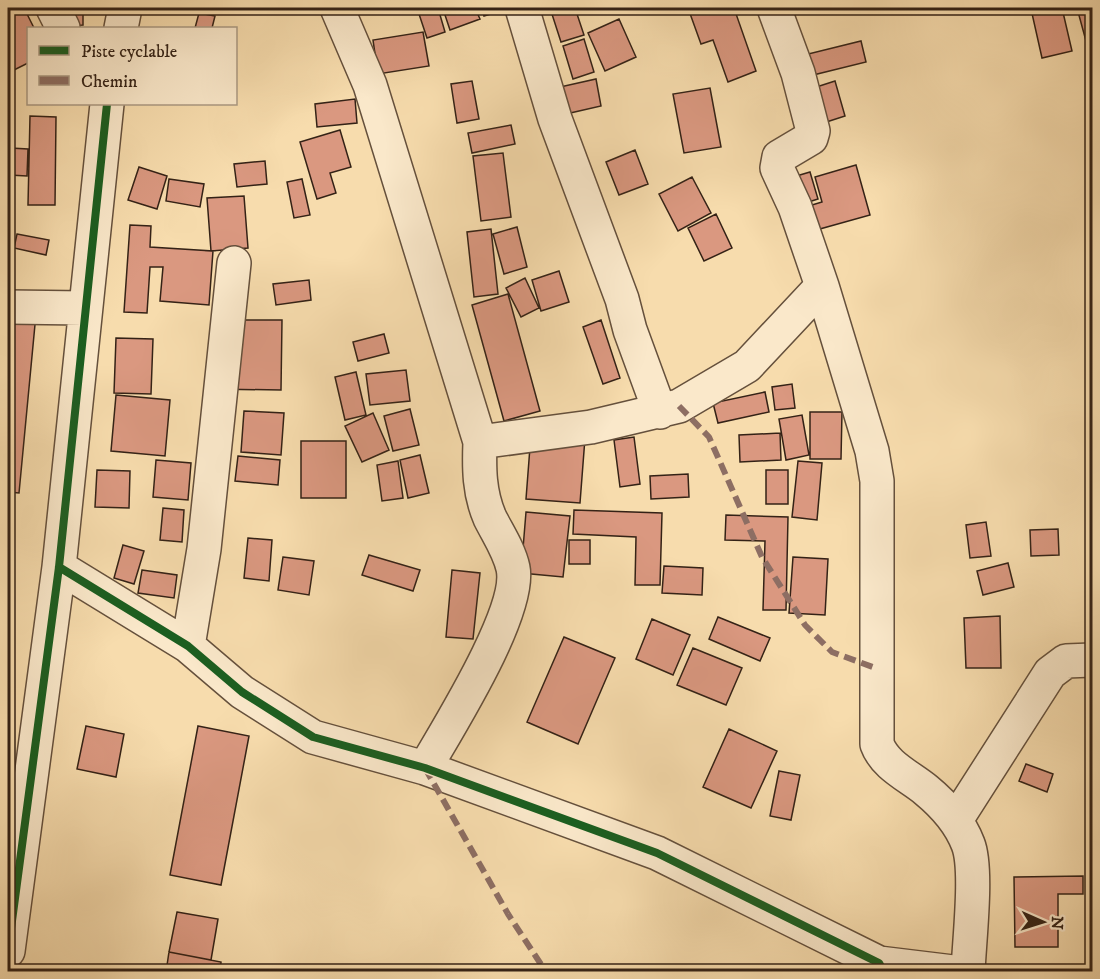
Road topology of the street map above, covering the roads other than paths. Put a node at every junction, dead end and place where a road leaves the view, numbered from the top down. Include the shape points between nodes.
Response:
1 (52, 8) edge
2 (125, 8) edge
3 (337, 8) edge
4 (522, 8) edge
5 (774, 8) edge
6 (62, 27) edge
7 (121, 27) edge
8 (104, 107) edge
9 (234, 262) dead end
10 (822, 286) junction
11 (8, 307) edge
12 (85, 308) junction
13 (660, 412) junction
14 (480, 442) junction
15 (59, 567) junction
16 (188, 646) junction
17 (1092, 660) edge
18 (425, 768) junction
19 (956, 820) junction
20 (8, 940) edge
21 (882, 967) edge
22 (953, 972) edge
23 (968, 972) edge

1 - 6 street
2 - 7 street
3 - 14 street via 370,85
4 - 13 street via 555,119
5 - 10 street via 798,73 813,131 810,138 780,158 777,168
8 - 12 street
9 - 16 street via 204,549
10 - 13 street via 747,366 680,406
10 - 19 street via 872,451 877,481 877,744 885,759 928,791
11 - 12 street
12 - 15 street
13 - 14 street via 591,427
14 - 18 street via 479,474 484,500 513,569 512,588 483,663
15 - 16 street
15 - 20 street
16 - 18 street via 242,692 314,737
17 - 19 street via 1066,661 1050,673
18 - 21 street via 657,853
19 - 23 street via 970,852
21 - 22 street

